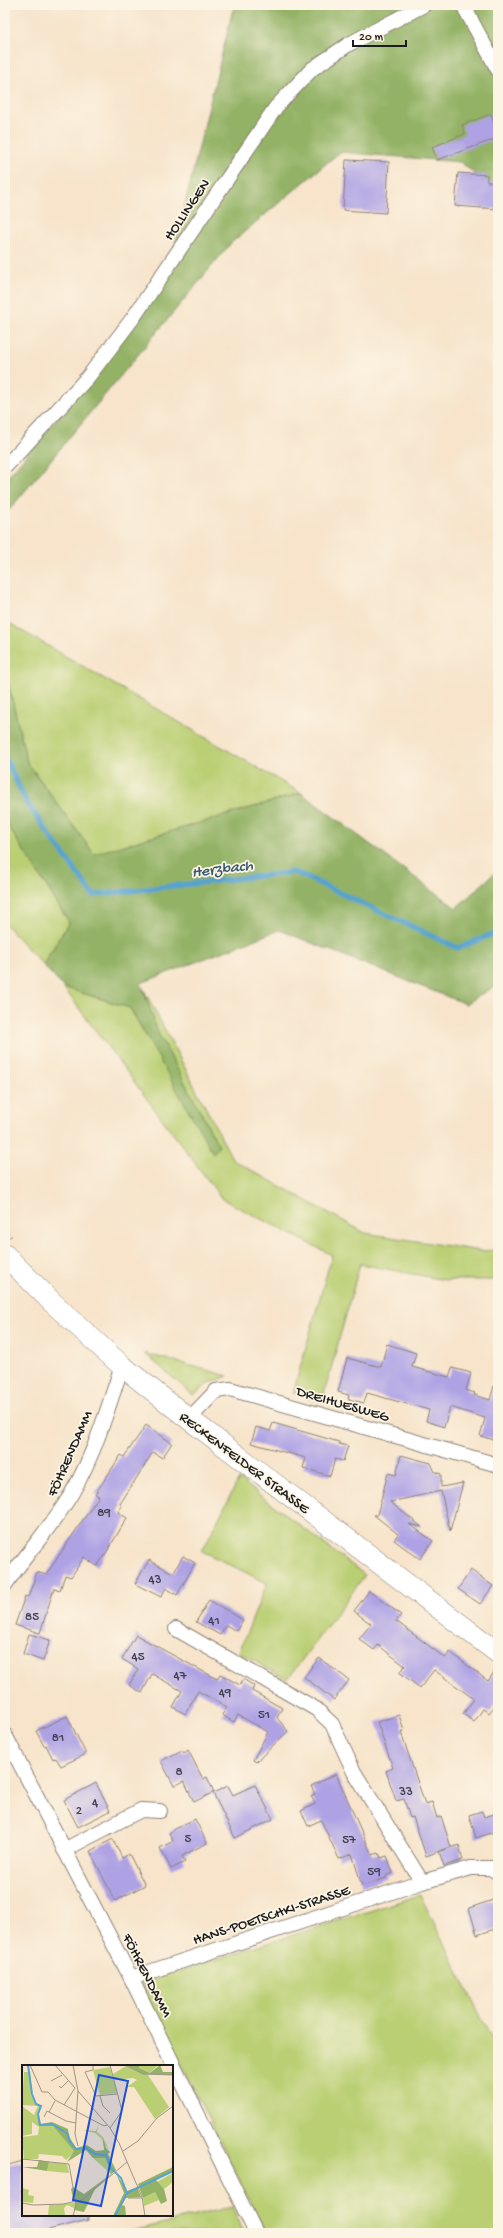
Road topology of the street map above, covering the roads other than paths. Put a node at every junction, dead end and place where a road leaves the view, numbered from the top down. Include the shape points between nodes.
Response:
1 (409, 5) edge
2 (424, 5) edge
3 (463, 5) edge
4 (398, 17) junction
5 (498, 70) edge
6 (5, 467) edge
7 (5, 1255) edge
8 (122, 1366) junction
9 (189, 1419) junction
10 (498, 1465) edge
11 (5, 1585) edge
12 (176, 1629) dead end
13 (498, 1653) edge
14 (5, 1735) edge
15 (160, 1811) dead end
16 (64, 1850) junction
17 (498, 1873) edge
18 (422, 1882) junction
19 (131, 1978) junction
20 (256, 2233) edge

1 - 4 street
2 - 4 street, HOLLINGEN
3 - 5 street
4 - 6 street, HOLLINGEN via 349,44 312,69 276,107 133,318 88,377
7 - 8 street, RECKENFELDER STRASSE
8 - 9 street, RECKENFELDER STRASSE
8 - 11 street, FÖHRENDAMM via 97,1437 64,1506
9 - 10 street, DREIHUESWEG via 216,1391 230,1389
9 - 13 street, RECKENFELDER STRASSE
12 - 18 street via 316,1709 332,1724 354,1772
14 - 16 street, FÖHRENDAMM
15 - 16 street via 141,1810
16 - 19 street, FÖHRENDAMM
17 - 18 street, HANS-POETSCHKI-STRASSE via 491,1868 471,1868
18 - 19 street, HANS-POETSCHKI-STRASSE
19 - 20 street, FÖHRENDAMM

